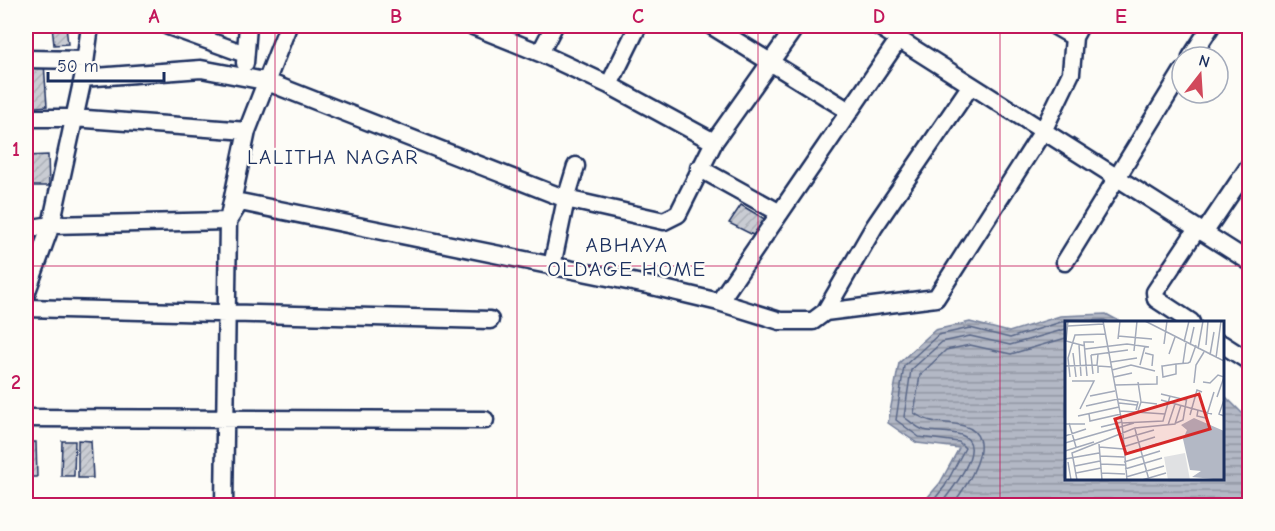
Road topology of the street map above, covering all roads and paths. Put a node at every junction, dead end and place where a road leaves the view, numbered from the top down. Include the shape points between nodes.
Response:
1 (90, 26) edge
2 (168, 26) edge
3 (248, 26) edge
4 (288, 26) edge
5 (473, 26) edge
6 (554, 26) edge
7 (638, 26) edge
8 (712, 26) edge
9 (796, 26) edge
10 (878, 26) edge
11 (1055, 26) edge
12 (1211, 26) edge
13 (1077, 31) edge
14 (899, 39) junction
15 (1199, 45) edge
16 (540, 52) junction
17 (245, 54) junction
18 (26, 58) edge
19 (85, 60) junction
20 (770, 62) junction
21 (83, 78) junction
22 (243, 78) junction
23 (266, 81) junction
24 (609, 85) junction
25 (971, 85) junction
26 (1170, 91) edge
27 (849, 111) junction
28 (26, 118) edge
29 (73, 118) junction
30 (247, 131) junction
31 (1043, 131) junction
32 (714, 142) junction
33 (1249, 165) edge
34 (576, 166) dead end
35 (699, 168) junction
36 (1116, 177) junction
37 (566, 200) junction
38 (780, 213) junction
39 (228, 221) junction
40 (51, 225) junction
41 (26, 229) edge
42 (1201, 231) junction
43 (1065, 262) dead end
44 (1250, 262) edge
45 (552, 266) junction
46 (26, 294) edge
47 (719, 302) junction
48 (26, 308) edge
49 (825, 312) junction
50 (226, 314) junction
51 (490, 320) dead end
52 (1189, 321) edge
53 (1224, 345) edge
54 (1250, 362) edge
55 (26, 418) edge
56 (224, 419) junction
57 (485, 420) dead end
58 (224, 506) edge

1 - 19 street
2 - 17 street
3 - 17 street
4 - 23 street
5 - 16 street
6 - 16 street
7 - 24 street
8 - 20 street
9 - 20 street
10 - 14 street
11 - 13 street
12 - 15 street
13 - 31 street via 1071,73
14 - 25 street
14 - 27 street
16 - 24 street
17 - 22 street
18 - 19 street
19 - 21 street
20 - 27 street
20 - 32 street
21 - 22 street via 201,69
21 - 29 street
22 - 23 street
23 - 30 street
23 - 37 street
24 - 32 street
25 - 31 street
25 - 49 street via 874,227
26 - 36 street
27 - 38 street
28 - 29 street
29 - 30 street
29 - 40 street
30 - 39 street
31 - 36 street
31 - 49 street via 936,298
32 - 35 street
33 - 42 street
34 - 37 street
35 - 37 street via 678,214 664,222
35 - 38 street
36 - 42 street
36 - 43 street
37 - 45 street
38 - 47 street
39 - 40 street
39 - 45 street via 240,202
39 - 50 street
40 - 41 street
40 - 46 street
42 - 44 street
42 - 52 street via 1155,292 1156,299
45 - 47 street
47 - 49 street via 780,321 813,321
48 - 50 street
50 - 51 street
50 - 56 street
53 - 54 street
55 - 56 street
56 - 57 street
56 - 58 street

